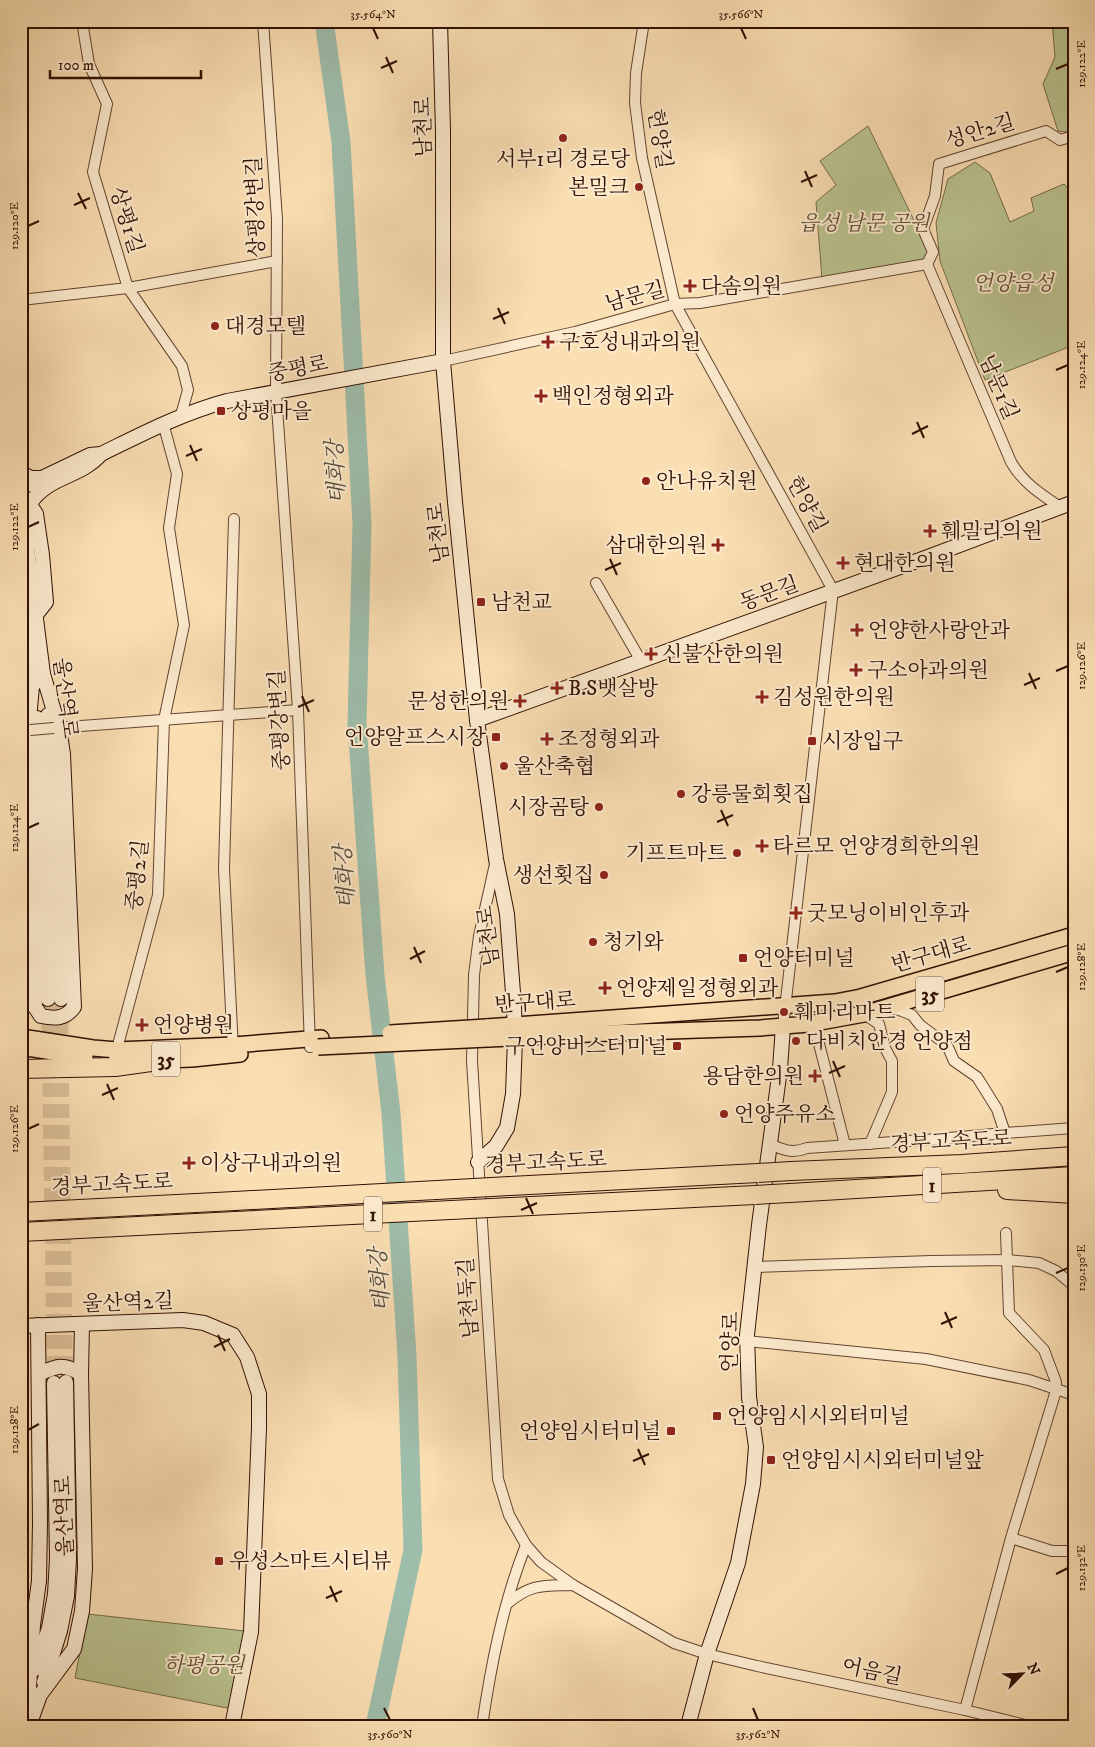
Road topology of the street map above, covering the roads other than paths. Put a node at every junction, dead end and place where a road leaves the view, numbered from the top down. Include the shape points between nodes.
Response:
1 (82, 21) edge
2 (263, 21) edge
3 (440, 21) edge
4 (644, 21) edge
5 (1074, 136) edge
6 (277, 261) junction
7 (926, 264) junction
8 (128, 288) junction
9 (21, 300) edge
10 (675, 304) junction
11 (443, 361) junction
12 (282, 391) junction
13 (181, 416) junction
14 (163, 423) junction
15 (101, 454) junction
16 (21, 473) edge
17 (42, 478) junction
18 (26, 498) edge
19 (1074, 502) edge
20 (1060, 507) junction
21 (234, 519) dead end
22 (24, 524) edge
23 (596, 583) dead end
24 (21, 586) edge
25 (833, 590) junction
26 (27, 621) edge
27 (640, 661) junction
28 (38, 675) junction
29 (298, 710) junction
30 (228, 715) junction
31 (164, 720) junction
32 (477, 720) junction
33 (56, 728) junction
34 (26, 730) edge
35 (26, 831) edge
36 (496, 859) junction
37 (1074, 935) edge
38 (1074, 952) edge
39 (54, 999) tunnel mouth
40 (785, 1006) junction
41 (886, 1007) junction
42 (864, 1014) junction
43 (809, 1024) junction
44 (783, 1026) junction
45 (515, 1032) junction
46 (21, 1037) edge
47 (315, 1042) junction
48 (21, 1047) edge
49 (233, 1050) junction
50 (116, 1055) junction
51 (172, 1059) junction
52 (21, 1069) edge
53 (1074, 1128) edge
54 (1005, 1133) junction
55 (769, 1144) junction
56 (870, 1144) junction
57 (845, 1145) junction
58 (1074, 1156) edge
59 (478, 1162) junction
60 (1074, 1176) edge
61 (926, 1186) junction
62 (1074, 1194) edge
63 (21, 1212) edge
64 (21, 1232) edge
65 (1006, 1233) dead end
66 (1007, 1260) junction
67 (755, 1267) junction
68 (1074, 1286) edge
69 (82, 1324) junction
70 (38, 1325) junction
71 (21, 1326) edge
72 (747, 1341) junction
73 (39, 1374) junction
74 (81, 1374) junction
75 (60, 1382) tunnel mouth
76 (1055, 1389) junction
77 (1074, 1395) edge
78 (1011, 1538) junction
79 (526, 1545) junction
80 (1074, 1551) edge
81 (573, 1585) junction
82 (508, 1604) junction
83 (707, 1654) junction
84 (34, 1691) junction
85 (21, 1708) edge
86 (965, 1710) junction
87 (29, 1726) edge
88 (232, 1726) edge
89 (482, 1726) edge
90 (688, 1726) edge
91 (1029, 1726) edge

1 - 8 street, 상평1길 via 89,64 107,104 93,172
2 - 6 street, 상평강변길
3 - 11 main road, 남천로
4 - 10 street, 헌양길 via 636,73 642,158
5 - 7 street, 성안2길 via 1060,140 1046,131 939,164 935,196 923,229 933,252
6 - 8 street
6 - 12 street, 상평강변길
7 - 10 street, 남문길 via 700,303
7 - 20 street, 남문1길 via 1011,462 1027,484
8 - 9 street
8 - 13 street, 상평1길 via 182,366 188,390
10 - 11 street, 남문길 via 575,332
10 - 25 street, 헌양길
11 - 12 main road, 중평로
11 - 32 main road, 남천로
12 - 13 main road, 중평로 via 227,401
12 - 29 street, 중평강변길
13 - 14 main road, 중평로
14 - 15 main road, 중평로
14 - 31 street, 중평2길 via 176,474 169,528 184,625
15 - 17 main road via 90,455
15 - 18 main road via 93,464
16 - 17 main road via 31,478
17 - 18 main road
18 - 22 main road, 울산역로 via 31,515
18 - 26 main road via 36,514 46,602
19 - 20 main road, 동문길
20 - 25 main road, 동문길
21 - 30 street
22 - 26 main road, 울산역로
23 - 27 street
24 - 26 main road, 울산역로
25 - 27 main road, 동문길
25 - 40 street
26 - 28 main road, 울산역로
27 - 32 main road, 동문길
28 - 33 main road
28 - 34 main road
28 - 39 main road, 울산역로 via 54,768
29 - 30 street
29 - 47 street, 중평강변길
30 - 31 street
30 - 49 street via 224,869
31 - 33 street
31 - 50 street, 중평2길 via 158,895
32 - 36 main road, 남천로
33 - 34 street, bridge
33 - 35 main road via 63,754 74,1007 68,1015 53,1019 41,1016 35,1007
34 - 35 main road
36 - 45 main road, 남천로 via 507,914
36 - 59 street, 남천둑길 via 474,975 472,1062
37 - 40 main road, 반구대로 / 35 via 861,997
38 - 41 main road, 반구대로 / 35
40 - 44 street
40 - 45 main road, 반구대로 / 35
41 - 42 main road, 반구대로 / 35
41 - 54 street via 912,1016 947,1045 954,1062 972,1073 983,1086 997,1109
42 - 43 main road, 반구대로 / 35
42 - 56 street via 879,1024 892,1061 892,1092
43 - 44 main road, 반구대로 / 35
43 - 57 street via 818,1040
44 - 45 main road, 반구대로 / 35 via 609,1033
44 - 55 main road, 언양로
45 - 47 main road, 반구대로 / 35, bridge
45 - 59 main road, 남천로 via 513,1094 507,1128 496,1146
46 - 50 main road, 35 via 93,1048
47 - 49 main road, 35
48 - 50 main road, 35 via 50,1053
49 - 50 main road, 35
49 - 51 main road, 35
50 - 51 main road, 35
51 - 52 highway via 115,1067
53 - 54 street
54 - 56 street
55 - 57 street via 789,1152
55 - 67 main road, 언양로
56 - 57 street
58 - 63 highway, 경부고속도로 / 1, bridge
59 - 79 street, 남천둑길 via 498,1479 510,1515
60 - 61 highway, 경부고속도로 / 1
61 - 62 highway
61 - 64 highway, 경부고속도로 / 1, bridge
65 - 66 street
66 - 67 street
66 - 68 street via 1039,1263 1056,1271
66 - 76 street via 1009,1313 1044,1350 1056,1382
67 - 72 main road, 언양로
69 - 70 main road, 울산역2길
69 - 74 main road, 울산역로
69 - 88 main road, 울산역2길 via 183,1320 204,1323 232,1335 247,1356 259,1394 251,1632
70 - 71 main road, 울산역2길
70 - 73 main road, 울산역로
72 - 76 street via 926,1359 1029,1380
72 - 83 main road, 언양로 via 749,1397 756,1447 753,1484 738,1563
73 - 74 main road via 60,1366
73 - 84 main road, 울산역로 via 40,1522 33,1625
74 - 84 main road, 울산역로 via 85,1569 82,1611 74,1649
75 - 84 main road, 울산역로 via 57,1559 49,1628
76 - 77 street
76 - 78 street
78 - 80 street via 1052,1550
78 - 86 street
79 - 81 street via 541,1562
79 - 82 street
81 - 82 street via 539,1586 519,1594
81 - 83 street via 674,1643
82 - 89 street via 498,1637
83 - 86 street, 어음길
83 - 90 main road, 언양로
84 - 85 main road, 울산역로
84 - 87 main road, 울산역로
86 - 91 street, 어음길

